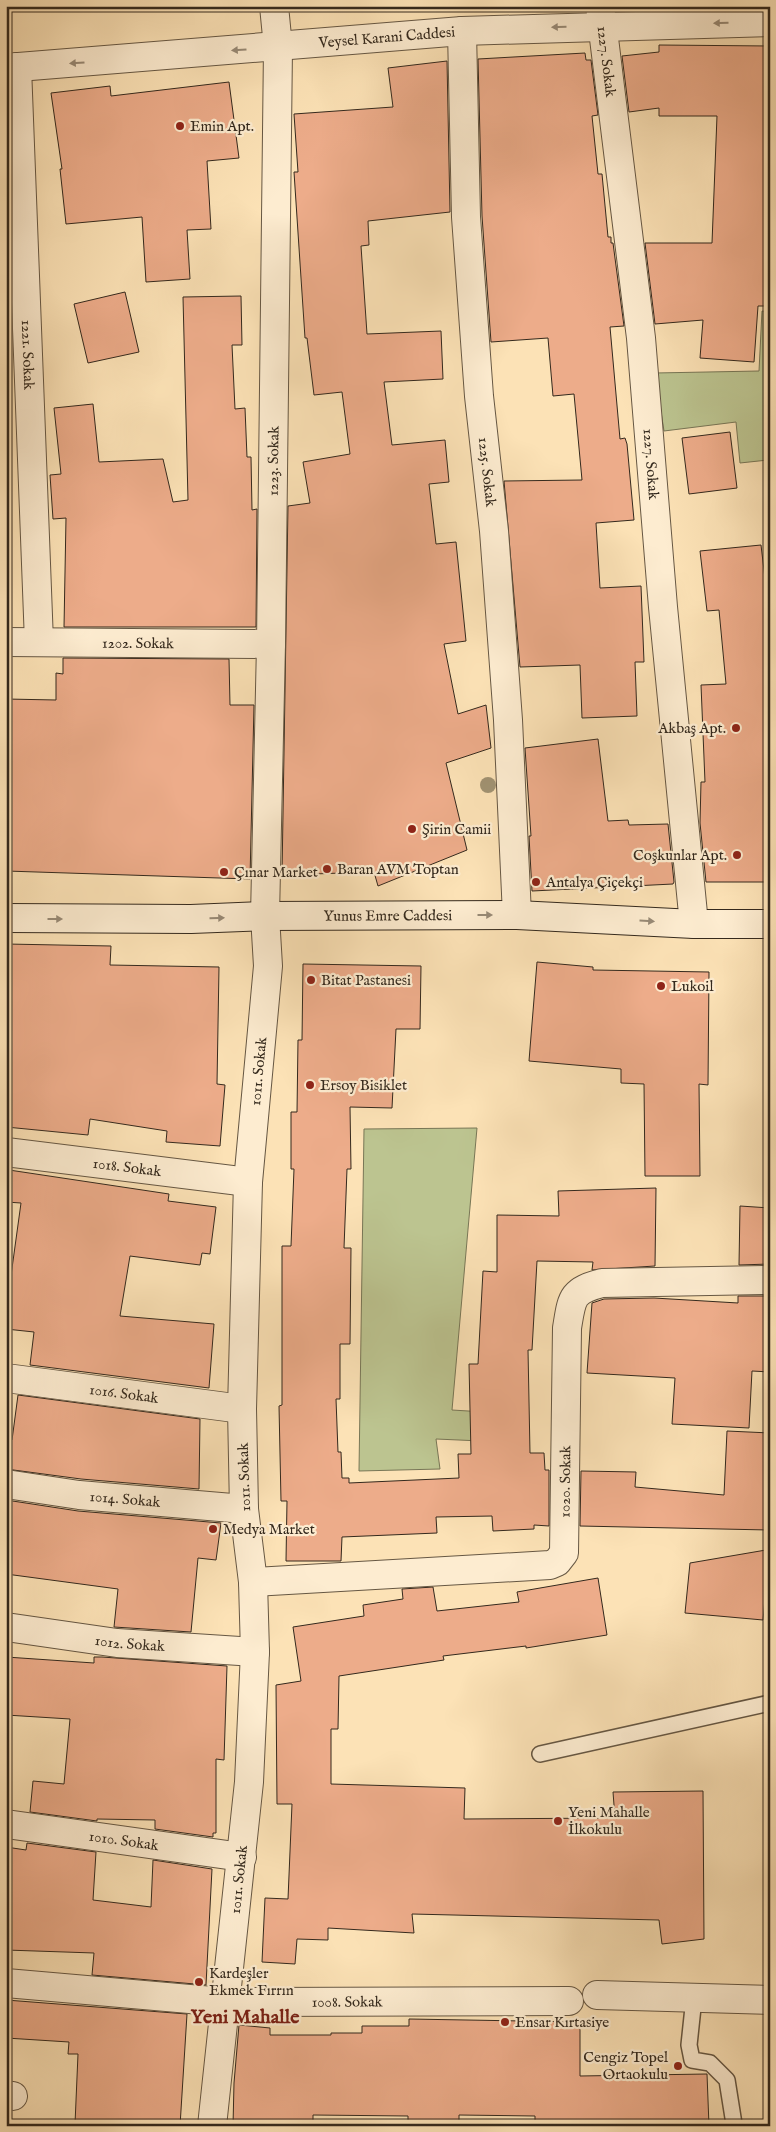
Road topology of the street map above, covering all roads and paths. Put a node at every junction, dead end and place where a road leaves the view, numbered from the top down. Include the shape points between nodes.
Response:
1 (274, 6) edge
2 (601, 16) edge
3 (770, 22) edge
4 (462, 30) junction
5 (278, 47) junction
6 (12, 68) edge
7 (6, 642) edge
8 (39, 642) junction
9 (271, 644) junction
10 (517, 915) junction
11 (265, 916) junction
12 (6, 918) edge
13 (694, 924) junction
14 (770, 924) edge
15 (6, 1152) edge
16 (248, 1182) junction
17 (770, 1280) edge
18 (6, 1378) edge
19 (242, 1409) junction
20 (6, 1484) edge
21 (244, 1509) junction
22 (253, 1582) junction
23 (6, 1627) edge
24 (256, 1652) junction
25 (770, 1703) edge
26 (540, 1754) dead end
27 (6, 1824) edge
28 (242, 1857) junction
29 (6, 1983) edge
30 (597, 1995) dead end
31 (694, 1998) junction
32 (770, 2000) edge
33 (569, 2001) dead end
34 (224, 2002) junction
35 (734, 2124) dead end
36 (212, 2126) edge

1 - 5 street, 1223. Sokak
3 -> 2 street, Veysel Karani Caddesi
2 -> 4 street, Veysel Karani Caddesi
2 - 13 street, 1227. Sokak via 641,338
4 - 5 street, Veysel Karani Caddesi
4 - 10 street, 1225. Sokak via 466,217 479,396 496,551
5 -> 6 street, Veysel Karani Caddesi
5 - 9 street, 1223. Sokak
6 - 8 street, 1221. Sokak
7 - 8 street, 1202. Sokak
8 - 9 street, 1202. Sokak
9 - 11 street, 1223. Sokak
11 -> 10 street, Yunus Emre Caddesi
10 -> 13 street, Yunus Emre Caddesi
12 -> 11 street, Yunus Emre Caddesi
11 - 16 street, 1011. Sokak via 268,966
13 - 14 street, Yunus Emre Caddesi
15 - 16 street, 1018. Sokak
16 - 19 street, 1011. Sokak
17 - 22 street, 1020. Sokak via 602,1283 575,1294 567,1328 564,1553 557,1562 550,1565
18 - 19 street, 1016. Sokak
19 - 21 street, 1011. Sokak
20 - 21 street, 1014. Sokak via 78,1495
21 - 22 street, 1011. Sokak
22 - 24 street, 1011. Sokak
23 - 24 street, 1012. Sokak via 117,1643
24 - 28 street, 1011. Sokak
25 - 26 lane
27 - 28 street, 1010. Sokak
28 - 34 street, 1011. Sokak
29 - 34 street, 1008. Sokak
30 - 31 street
31 - 32 street
31 - 35 lane via 689,2045 692,2060 710,2063 727,2080
33 - 34 street, 1008. Sokak
34 - 36 street, 1011. Sokak

